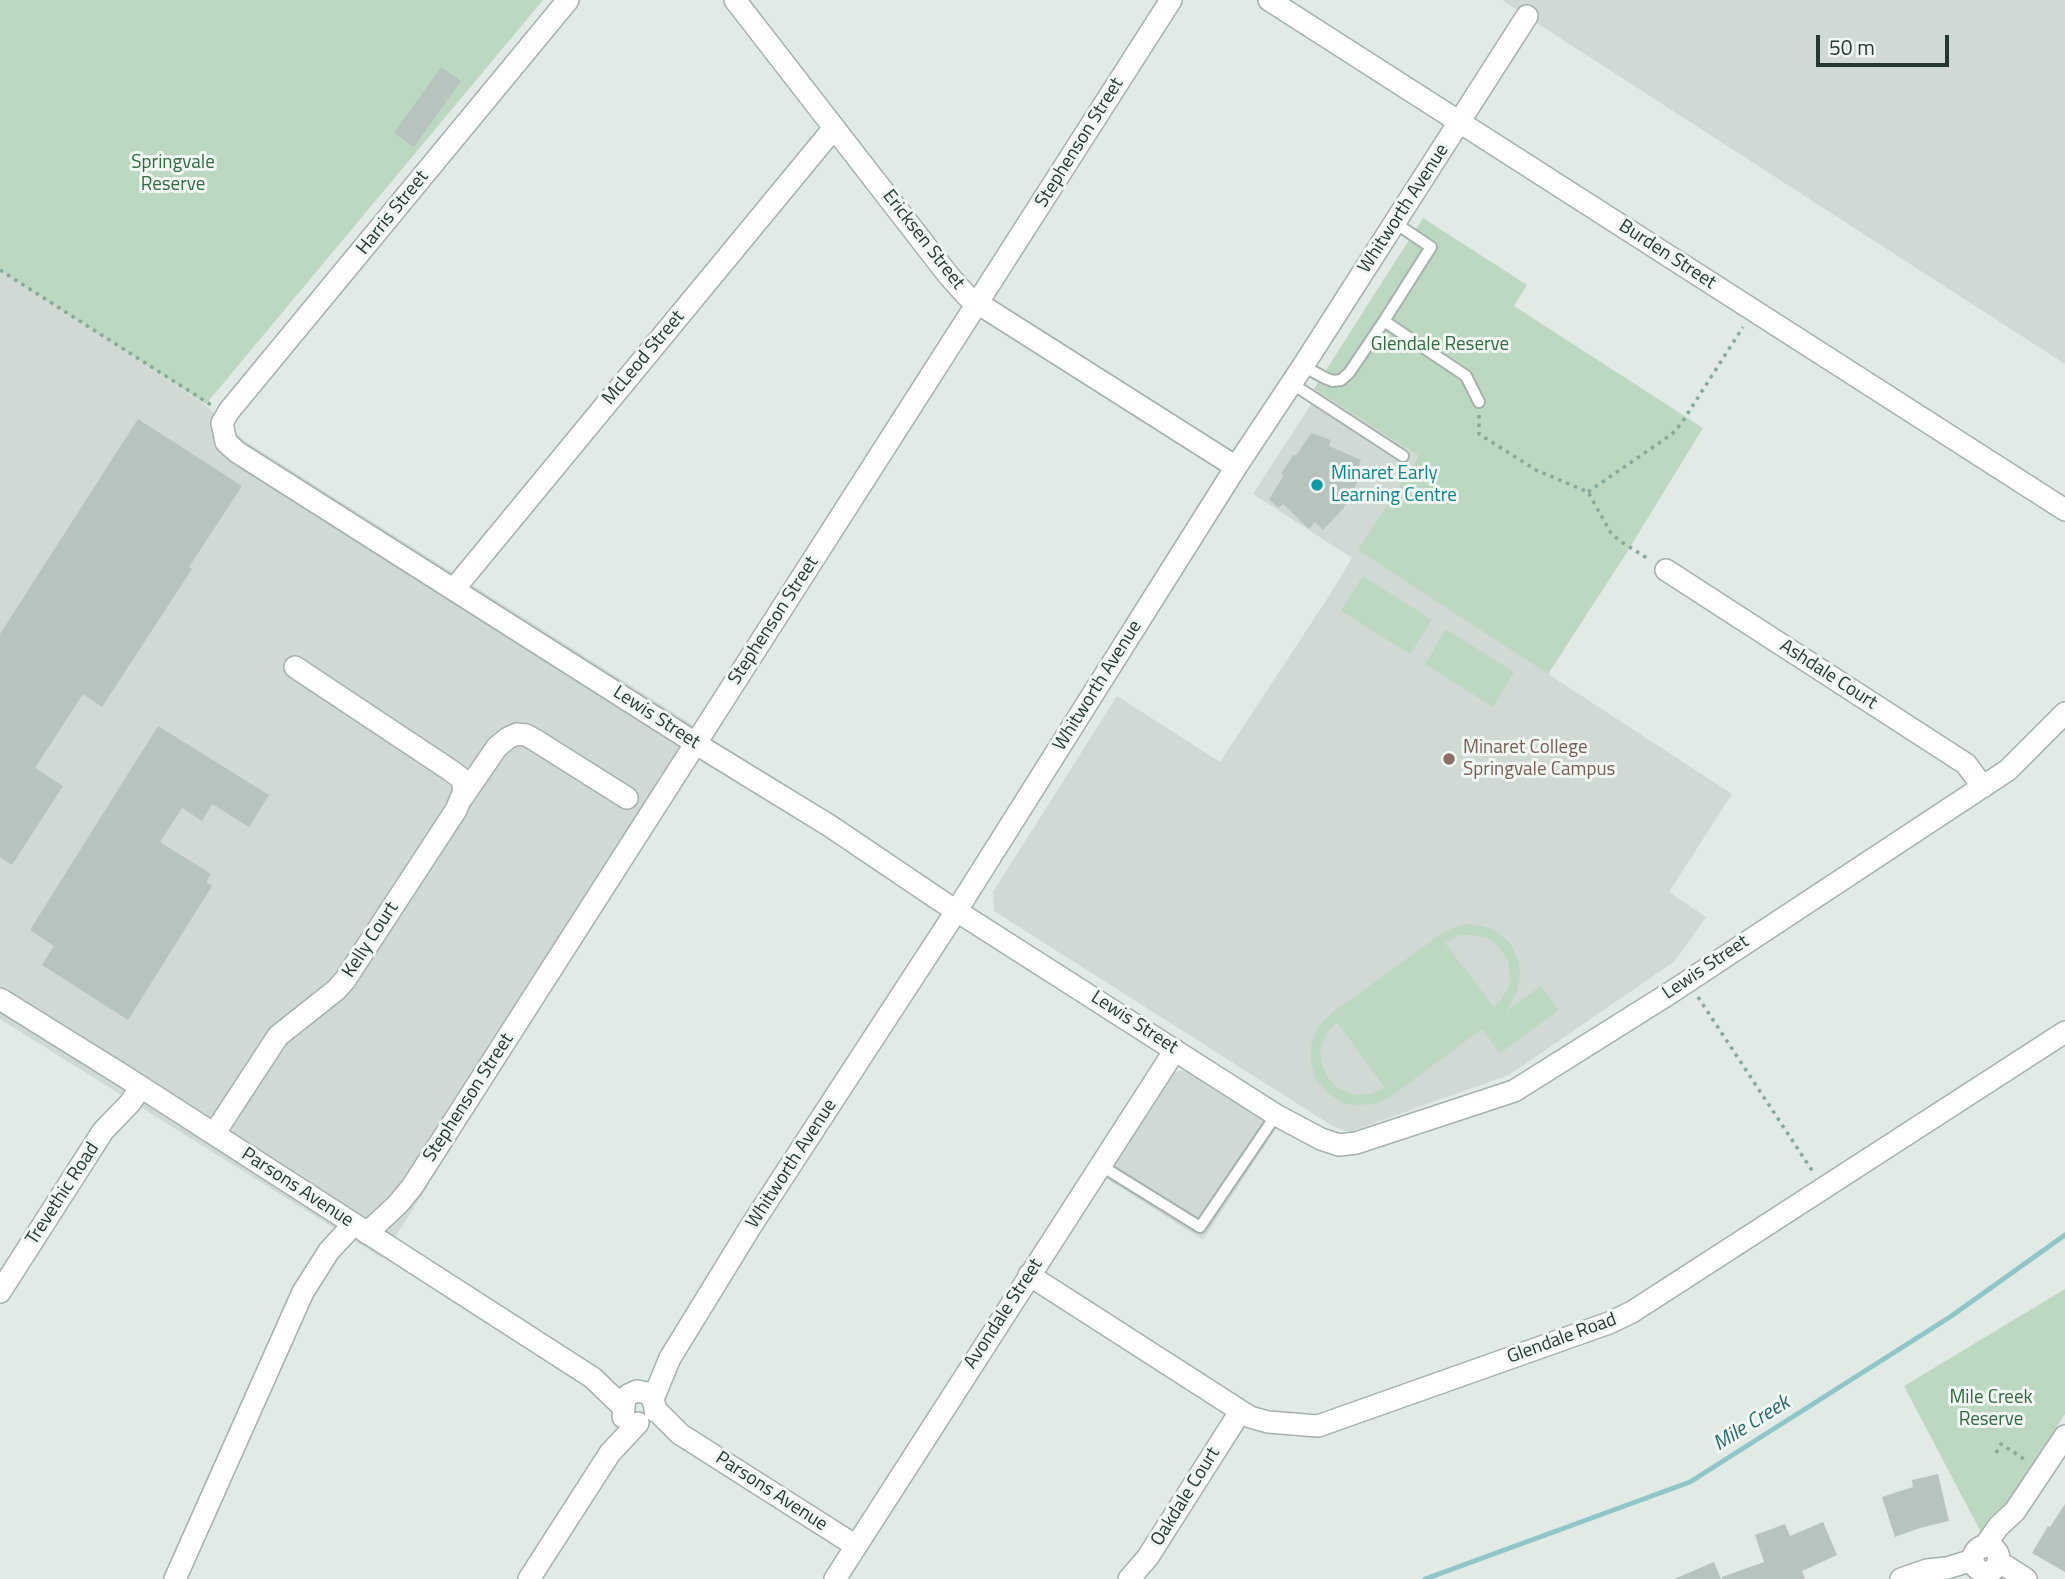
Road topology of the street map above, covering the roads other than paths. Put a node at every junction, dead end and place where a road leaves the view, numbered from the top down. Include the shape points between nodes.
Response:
1 (568, 0) edge
2 (735, 0) edge
3 (1171, 0) edge
4 (1269, 0) edge
5 (1527, 16) dead end
6 (1460, 122) junction
7 (834, 128) junction
8 (1395, 223) junction
9 (978, 303) junction
10 (1384, 321) junction
11 (1297, 375) junction
12 (1479, 402) road end
13 (220, 419) joint
14 (1403, 456) dead end
15 (1236, 467) junction
16 (2065, 510) edge
17 (1665, 570) road end
18 (454, 589) junction
19 (295, 667) dead end
20 (2065, 713) edge
21 (696, 743) junction
22 (1983, 787) junction
23 (627, 798) dead end
24 (462, 799) junction
25 (957, 910) junction
26 (0, 999) edge
27 (2065, 1032) edge
28 (1175, 1049) junction
29 (134, 1083) junction
30 (1276, 1115) junction
31 (214, 1134) junction
32 (1100, 1165) junction
33 (360, 1228) junction
34 (1029, 1275) junction
35 (0, 1292) edge
36 (638, 1407) junction
37 (1240, 1412) junction
38 (2065, 1436) edge
39 (856, 1546) junction
40 (1985, 1565) edge
41 (1933, 1574) edge
42 (175, 1579) edge
43 (529, 1579) edge
44 (835, 1579) edge
45 (1129, 1579) edge
46 (1901, 1579) edge
47 (2026, 1579) edge

1 - 13 street, Harris Street via 222,423
2 - 7 street, Ericksen Street
3 - 9 street, Stephenson Street
4 - 6 street, Burden Street
5 - 6 street, Whitworth Avenue
6 - 8 street, Whitworth Avenue
6 - 16 street, Burden Street
7 - 9 street, Ericksen Street via 949,276
7 - 18 street, McLeod Street
8 - 10 lane via 1430,247
8 - 11 street, Whitworth Avenue
9 - 15 street, Ericksen Street
9 - 21 street, Stephenson Street
10 - 11 lane via 1341,380
10 - 12 lane via 1466,376
11 - 14 lane
11 - 15 street, Whitworth Avenue
13 - 18 street, Lewis Street via 226,442 237,452
15 - 25 street, Whitworth Avenue
17 - 22 street, Ashdale Court via 1966,764
18 - 21 street, Lewis Street
19 - 24 street via 456,774 464,784
20 - 22 street, Lewis Street via 2008,770
21 - 25 street, Lewis Street
21 - 33 street, Stephenson Street via 412,1187 398,1205
22 - 30 street, Lewis Street via 1514,1091 1339,1145
23 - 24 street, Kelly Court via 535,740 517,734 497,747
24 - 31 street, Kelly Court via 345,980 278,1036
25 - 28 street, Lewis Street
25 - 36 street, Whitworth Avenue
26 - 29 street, Parsons Avenue
27 - 37 street, Glendale Road via 1632,1312 1318,1426 1268,1422
28 - 30 street, Lewis Street
28 - 32 street, Avondale Street
29 - 31 street, Parsons Avenue
29 - 35 street, Trevethic Road via 117,1095 103,1131
30 - 32 lane via 1200,1227
31 - 33 street, Parsons Avenue
32 - 34 street, Avondale Street
33 - 36 street, Parsons Avenue
33 - 42 street, Stephenson Street via 329,1251 303,1292
34 - 37 street, Glendale Road
34 - 39 street, Avondale Street
36 - 39 street, Parsons Avenue
36 - 43 street, Whitworth Avenue
37 - 45 street, Oakdale Court via 1148,1557
38 - 40 street via 2015,1511 1998,1527
39 - 44 street, Avondale Street
40 - 41 street via 1947,1568
40 - 47 street
41 - 46 street

